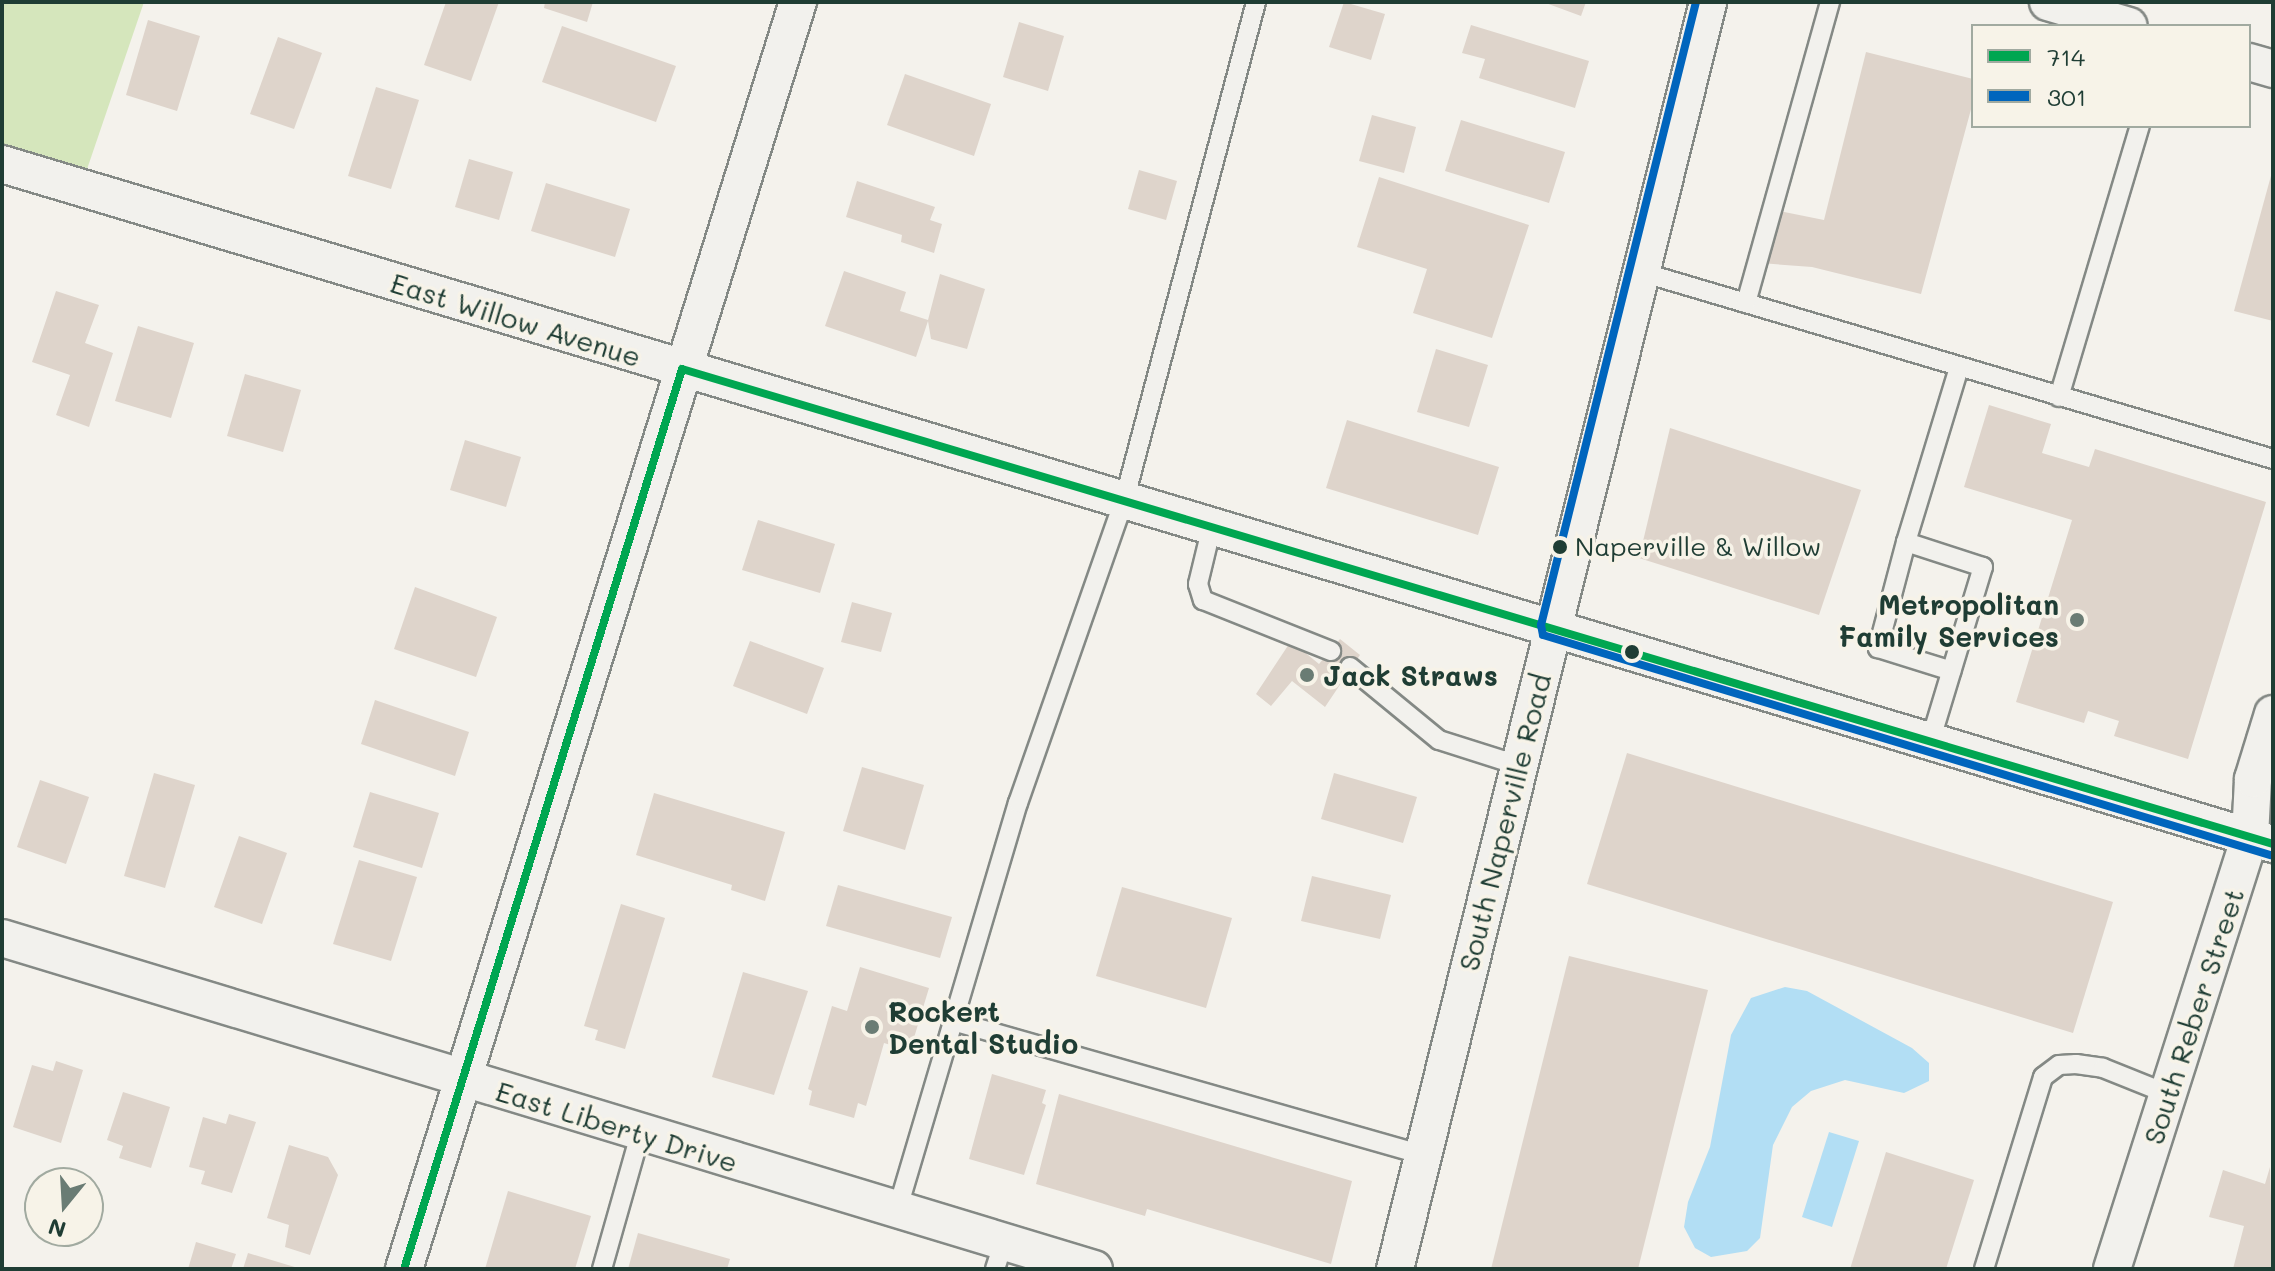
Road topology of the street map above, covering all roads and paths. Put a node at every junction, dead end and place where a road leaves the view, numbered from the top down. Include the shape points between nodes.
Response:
1 (798, 2) edge
2 (1256, 2) edge
3 (1708, 2) edge
4 (1830, 2) edge
5 (2048, 2) edge
6 (2122, 24) edge
7 (2251, 63) edge
8 (2273, 69) edge
9 (2139, 128) edge
10 (2, 164) edge
11 (1641, 272) junction
12 (1746, 303) junction
13 (1959, 368) junction
14 (682, 369) junction
15 (2059, 397) junction
16 (2273, 459) edge
17 (1124, 501) junction
18 (1212, 526) junction
19 (1906, 542) junction
20 (1553, 628) junction
21 (1331, 651) dead end
22 (1350, 667) dead end
23 (1952, 671) junction
24 (2273, 714) edge
25 (1930, 742) junction
26 (1518, 765) junction
27 (2262, 841) edge
28 (2, 938) edge
29 (953, 1021) junction
30 (461, 1079) junction
31 (2168, 1094) junction
32 (640, 1135) junction
33 (1420, 1154) junction
34 (897, 1211) junction
35 (1000, 1255) edge
36 (404, 1269) edge
37 (602, 1269) edge
38 (1094, 1269) edge
39 (1395, 1269) edge
40 (1984, 1269) edge
41 (2112, 1269) edge

1 - 14 street
2 - 17 lane
3 - 11 street, South Naperville Road
4 - 12 lane
5 - 6 street
7 - 8 street
9 - 15 lane
10 - 14 street, East Willow Avenue
11 - 12 lane
11 - 20 street, South Naperville Road
12 - 13 lane
13 - 15 lane
13 - 19 lane
14 - 17 street, East Willow Avenue
14 - 30 street
15 - 16 lane
17 - 18 street, East Willow Avenue
17 - 29 lane via 1018,803
18 - 20 street, East Willow Avenue
18 - 21 lane via 1198,584 1203,600
19 - 23 lane via 1878,648
19 - 23 lane via 1983,567
20 - 25 street, East Willow Avenue
20 - 26 street, South Naperville Road
22 - 26 lane via 1439,740
23 - 25 lane
24 - 27 street, South Reber Street via 2253,779
25 - 27 street, East Willow Avenue
26 - 33 street, South Naperville Road
27 - 31 street, South Reber Street
28 - 30 street, East Liberty Drive
29 - 33 lane
29 - 34 lane
30 - 32 street, East Liberty Drive
30 - 36 street
31 - 40 lane via 2103,1068 2076,1064 2059,1065 2043,1077
31 - 41 street, South Reber Street
32 - 34 street, East Liberty Drive
32 - 37 lane
33 - 39 street, South Naperville Road
34 - 35 street, East Liberty Drive
35 - 38 street, East Liberty Drive

